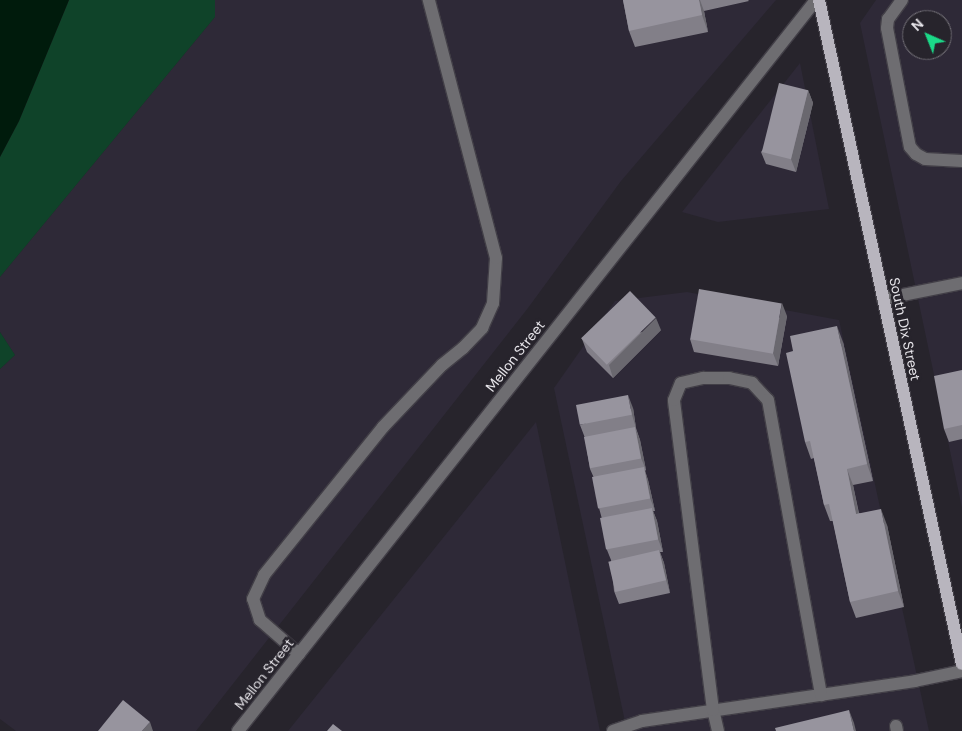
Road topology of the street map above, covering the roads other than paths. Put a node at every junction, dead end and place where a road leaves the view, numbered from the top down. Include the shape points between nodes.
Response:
1 (429, 0) edge
2 (818, 0) edge
3 (902, 0) edge
4 (962, 161) edge
5 (962, 283) edge
6 (883, 299) junction
7 (299, 654) junction
8 (962, 664) edge
9 (962, 671) edge
10 (821, 695) junction
11 (713, 710) junction
12 (238, 731) edge
13 (613, 731) edge
14 (718, 731) edge

1 - 7 street via 496,258 493,303 482,328 383,427 264,575 253,599 260,620
2 - 6 main road, South Dix Street
2 - 7 street, Mellon Street
3 - 4 street via 888,19 887,28 910,147 925,159
5 - 6 street
6 - 8 main road, South Dix Street
7 - 12 street, Mellon Street
9 - 10 street
10 - 11 street
10 - 11 street via 768,400 752,382 703,378 681,383 674,400
11 - 13 street via 642,721
11 - 14 street

